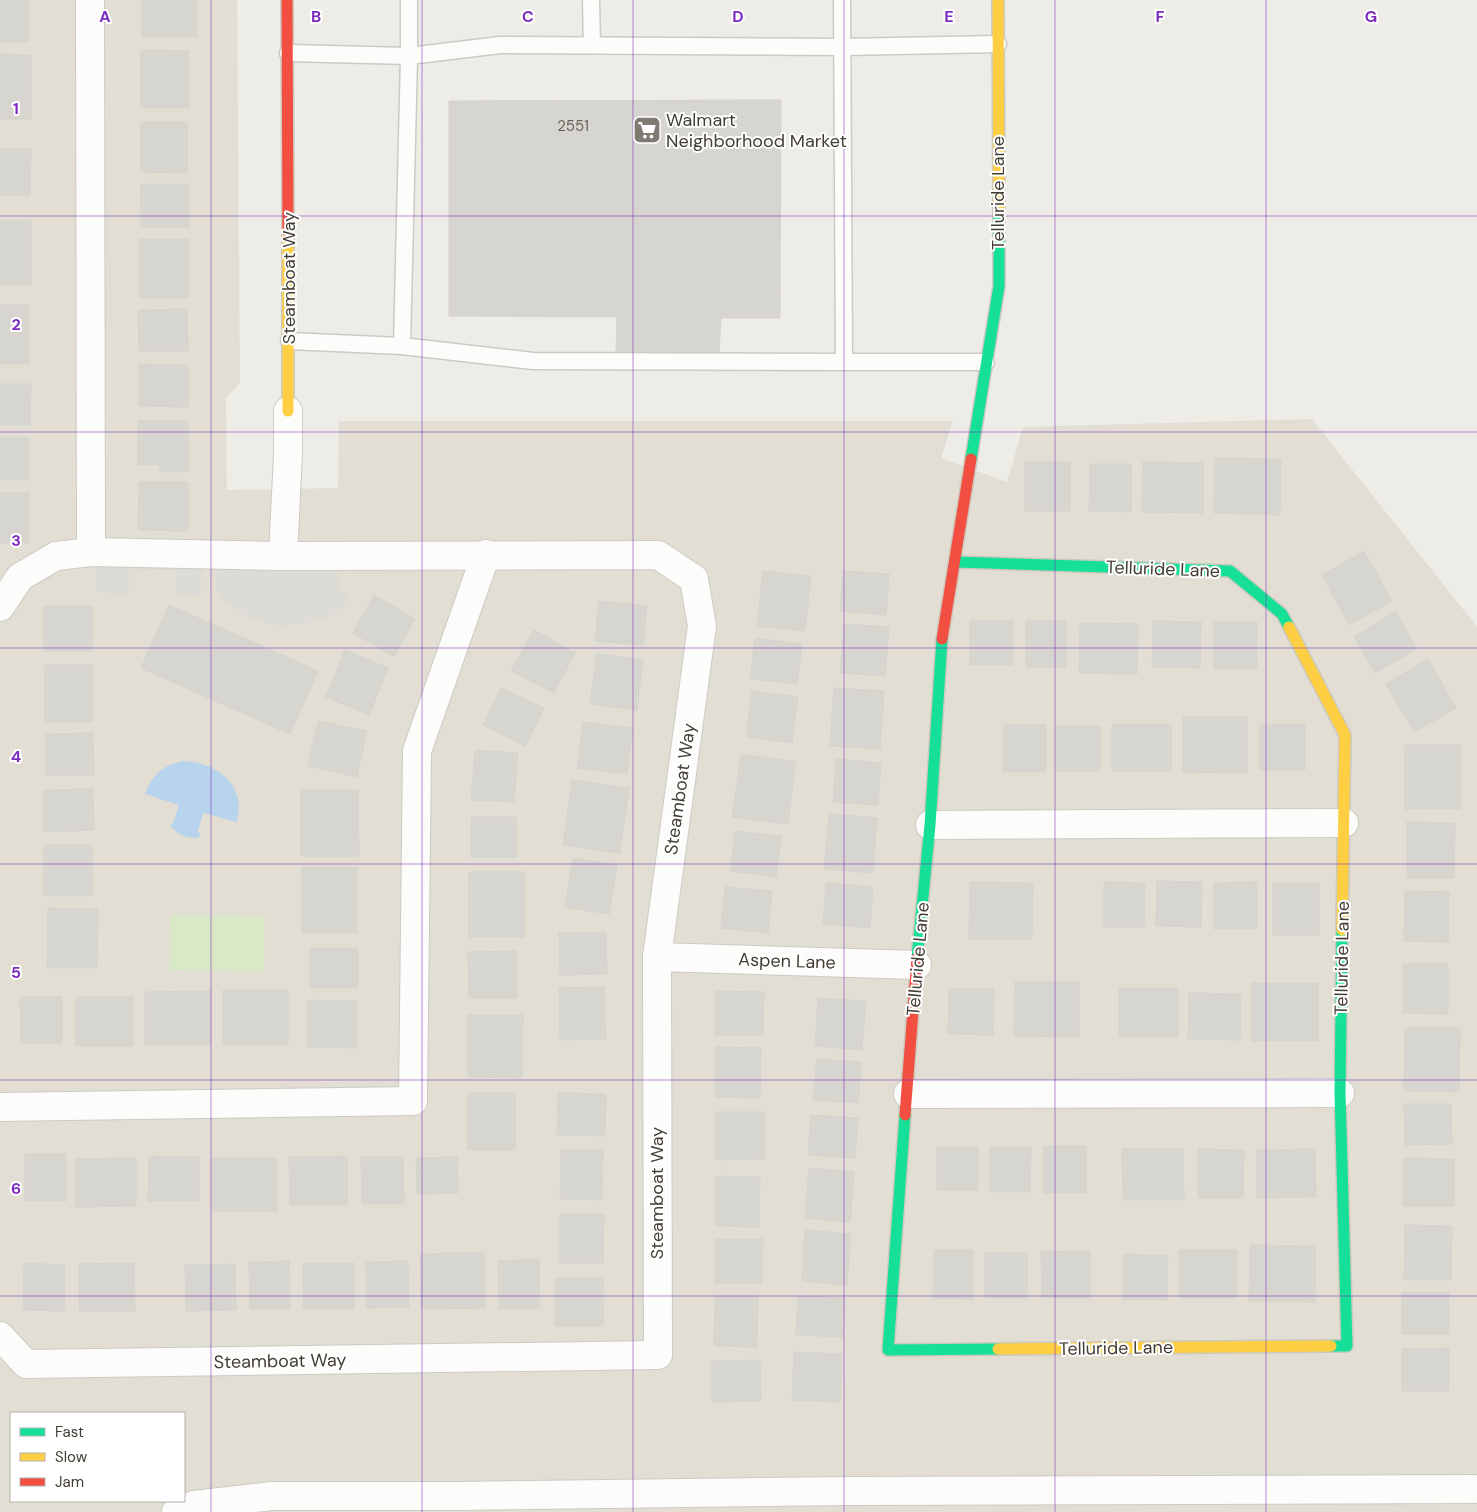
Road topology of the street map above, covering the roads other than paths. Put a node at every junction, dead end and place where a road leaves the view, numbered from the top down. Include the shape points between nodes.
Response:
1 (90, 0) edge
2 (287, 0) edge
3 (409, 0) edge
4 (591, 0) edge
5 (842, 0) edge
6 (998, 0) edge
7 (592, 44) junction
8 (998, 44) junction
9 (843, 47) junction
10 (288, 53) junction
11 (409, 56) junction
12 (289, 340) junction
13 (402, 346) junction
14 (844, 362) junction
15 (986, 362) junction
16 (288, 411) joint
17 (91, 552) junction
18 (486, 554) junction
19 (283, 556) junction
20 (956, 562) junction
21 (0, 608) edge
22 (1344, 823) junction
23 (930, 825) junction
24 (656, 957) junction
25 (916, 965) junction
26 (1340, 1093) junction
27 (908, 1094) junction
28 (0, 1107) edge
29 (0, 1336) edge
30 (1475, 1489) dead end
31 (893, 1501) edge
32 (176, 1512) edge

1 - 17 street
2 - 10 street, Steamboat Way
3 - 11 lane
4 - 7 lane
5 - 9 lane
6 - 8 street, Telluride Lane
7 - 9 lane
7 - 11 lane via 500,44
8 - 9 lane
8 - 15 street, Telluride Lane via 999,286
9 - 14 lane
10 - 11 lane
10 - 12 street, Steamboat Way
11 - 13 lane
12 - 13 lane
12 - 16 street, Steamboat Way
13 - 14 lane via 533,361
14 - 15 lane
15 - 20 street, Telluride Lane
16 - 19 street, Steamboat Way
17 - 19 street, Steamboat Way
17 - 21 street, Steamboat Way via 56,556 20,577
18 - 19 street, Steamboat Way
18 - 24 street, Steamboat Way via 658,555 694,579 702,626
18 - 28 street via 417,751 413,1101
20 - 22 street, Telluride Lane via 1230,571 1282,614 1345,735
20 - 23 street, Telluride Lane via 940,652
22 - 23 street
22 - 26 street, Telluride Lane
23 - 25 street, Telluride Lane
24 - 25 street, Aspen Lane
24 - 29 street, Steamboat Way via 658,1355 26,1364
25 - 27 street, Telluride Lane
26 - 27 street
26 - 27 street, Telluride Lane via 1348,1346 888,1350
30 - 31 street
31 - 32 street via 271,1496 194,1505

